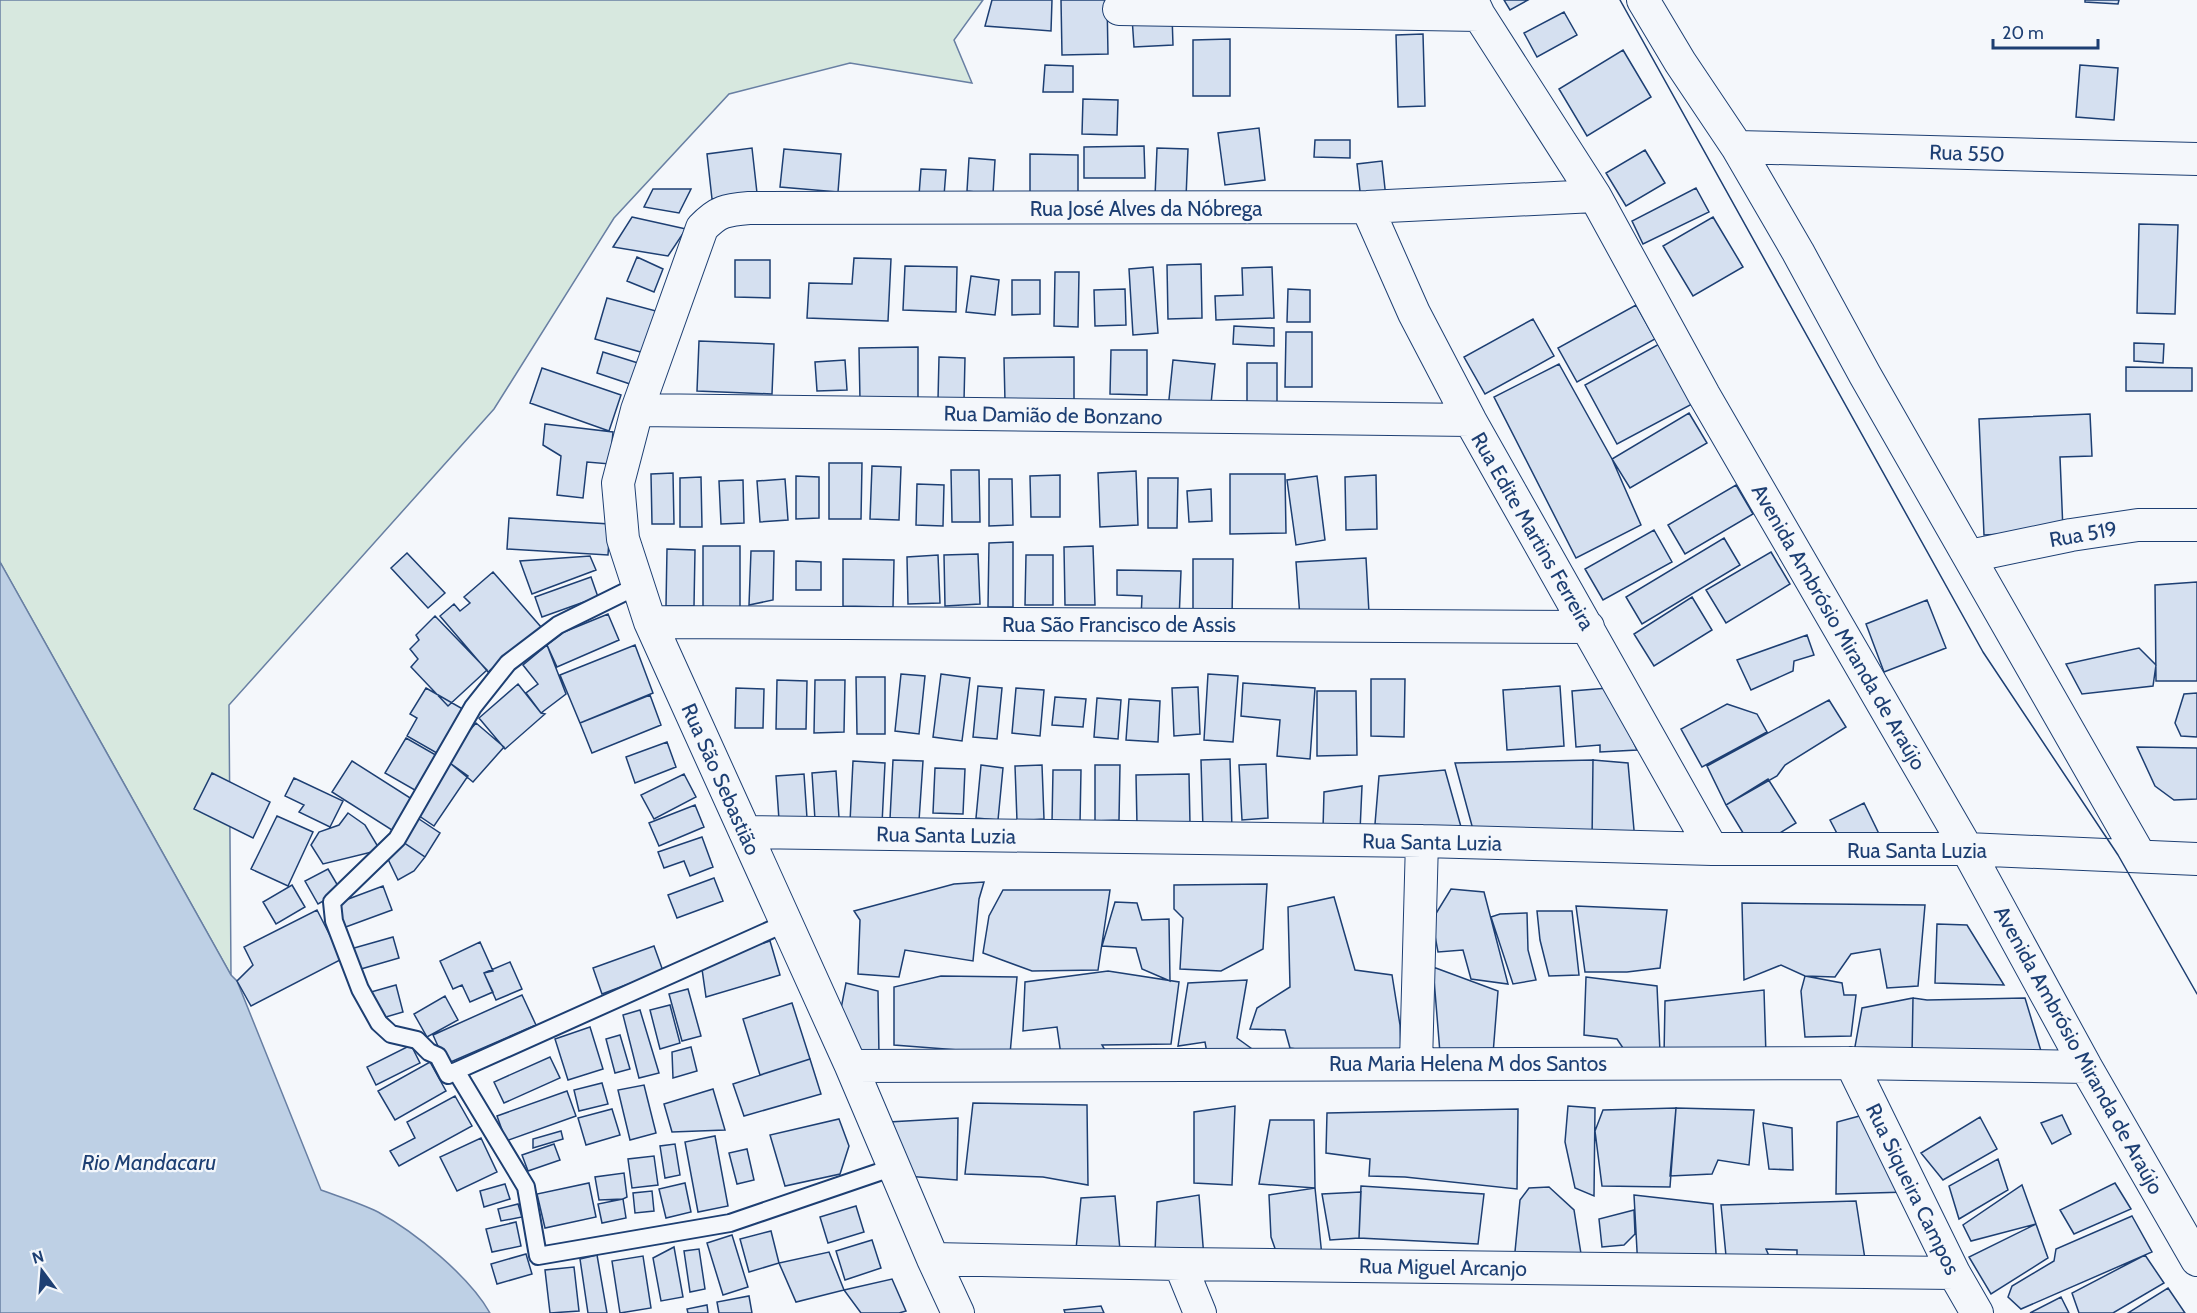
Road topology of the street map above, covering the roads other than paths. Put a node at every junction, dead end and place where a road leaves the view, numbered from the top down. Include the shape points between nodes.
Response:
1 (1643, 0) edge
2 (1476, 8) edge
3 (1119, 9) dead end
4 (1737, 147) junction
5 (2197, 159) edge
6 (1595, 196) junction
7 (1367, 207) junction
8 (702, 228) joint
9 (637, 410) junction
10 (1470, 420) junction
11 (2197, 525) edge
12 (1970, 556) junction
13 (637, 586) junction
14 (650, 622) junction
15 (1588, 627) junction
16 (745, 832) junction
17 (1422, 841) junction
18 (1712, 849) junction
19 (1967, 849) junction
20 (2129, 856) junction
21 (2197, 859) edge
22 (786, 923) junction
23 (1416, 1063) junction
24 (1851, 1063) junction
25 (850, 1066) junction
26 (2086, 1067) junction
27 (456, 1071) junction
28 (894, 1167) junction
29 (933, 1259) junction
30 (2197, 1260) edge
31 (1180, 1264) junction
32 (1954, 1273) junction
33 (958, 1313) edge
34 (1200, 1313) edge
35 (1977, 1313) edge

1 - 4 street
2 - 3 street
2 - 6 street, Avenida Ambrósio Miranda de Araújo
4 - 5 street, Rua 550
4 - 12 street
6 - 7 street, Rua José Alves da Nóbrega
6 - 19 street, Avenida Ambrósio Miranda de Araújo via 1704,394
7 - 8 street, Rua José Alves da Nóbrega via 749,208 714,215
7 - 10 street, Rua Edite Martins Ferreira via 1414,313
8 - 9 street, Rua São Sebastião
9 - 10 street, Rua Damião de Bonzano
9 - 13 street, Rua São Sebastião via 618,483 623,539
10 - 15 street, Rua Edite Martins Ferreira
11 - 12 street, Rua 519 via 2138,525
12 - 20 street
13 - 14 street, Rua São Sebastião
13 - 27 lane via 558,625 508,663 473,707 397,839 332,902 334,921 360,989 379,1023 391,1034 417,1040 438,1056 448,1076
14 - 15 street, Rua São Francisco de Assis
14 - 16 street, Rua São Sebastião
15 - 18 street, Rua Edite Martins Ferreira
16 - 17 street, Rua Santa Luzia
16 - 22 street, Rua São Sebastião
17 - 18 street, Rua Santa Luzia
17 - 23 street
18 - 19 street, Rua Santa Luzia
19 - 20 street, Rua Santa Luzia
19 - 26 street, Avenida Ambrósio Miranda de Araújo
20 - 21 street, Rua Santa Luzia
22 - 25 street, Rua São Sebastião
22 - 27 lane
23 - 24 street, Rua Maria Helena M dos Santos
23 - 25 street, Rua Maria Helena M dos Santos
24 - 26 street, Rua Maria Helena M dos Santos
24 - 32 street, Rua Siqueira Campos
25 - 28 street, Rua São Sebastião
26 - 30 street, Avenida Ambrósio Miranda de Araújo
27 - 28 lane via 526,1187 538,1256 730,1223
28 - 29 street, Rua São Sebastião
29 - 31 street, Rua Miguel Arcanjo
29 - 33 street, Rua São Sebastião
31 - 32 street, Rua Miguel Arcanjo
31 - 34 street
32 - 35 street, Rua Siqueira Campos

